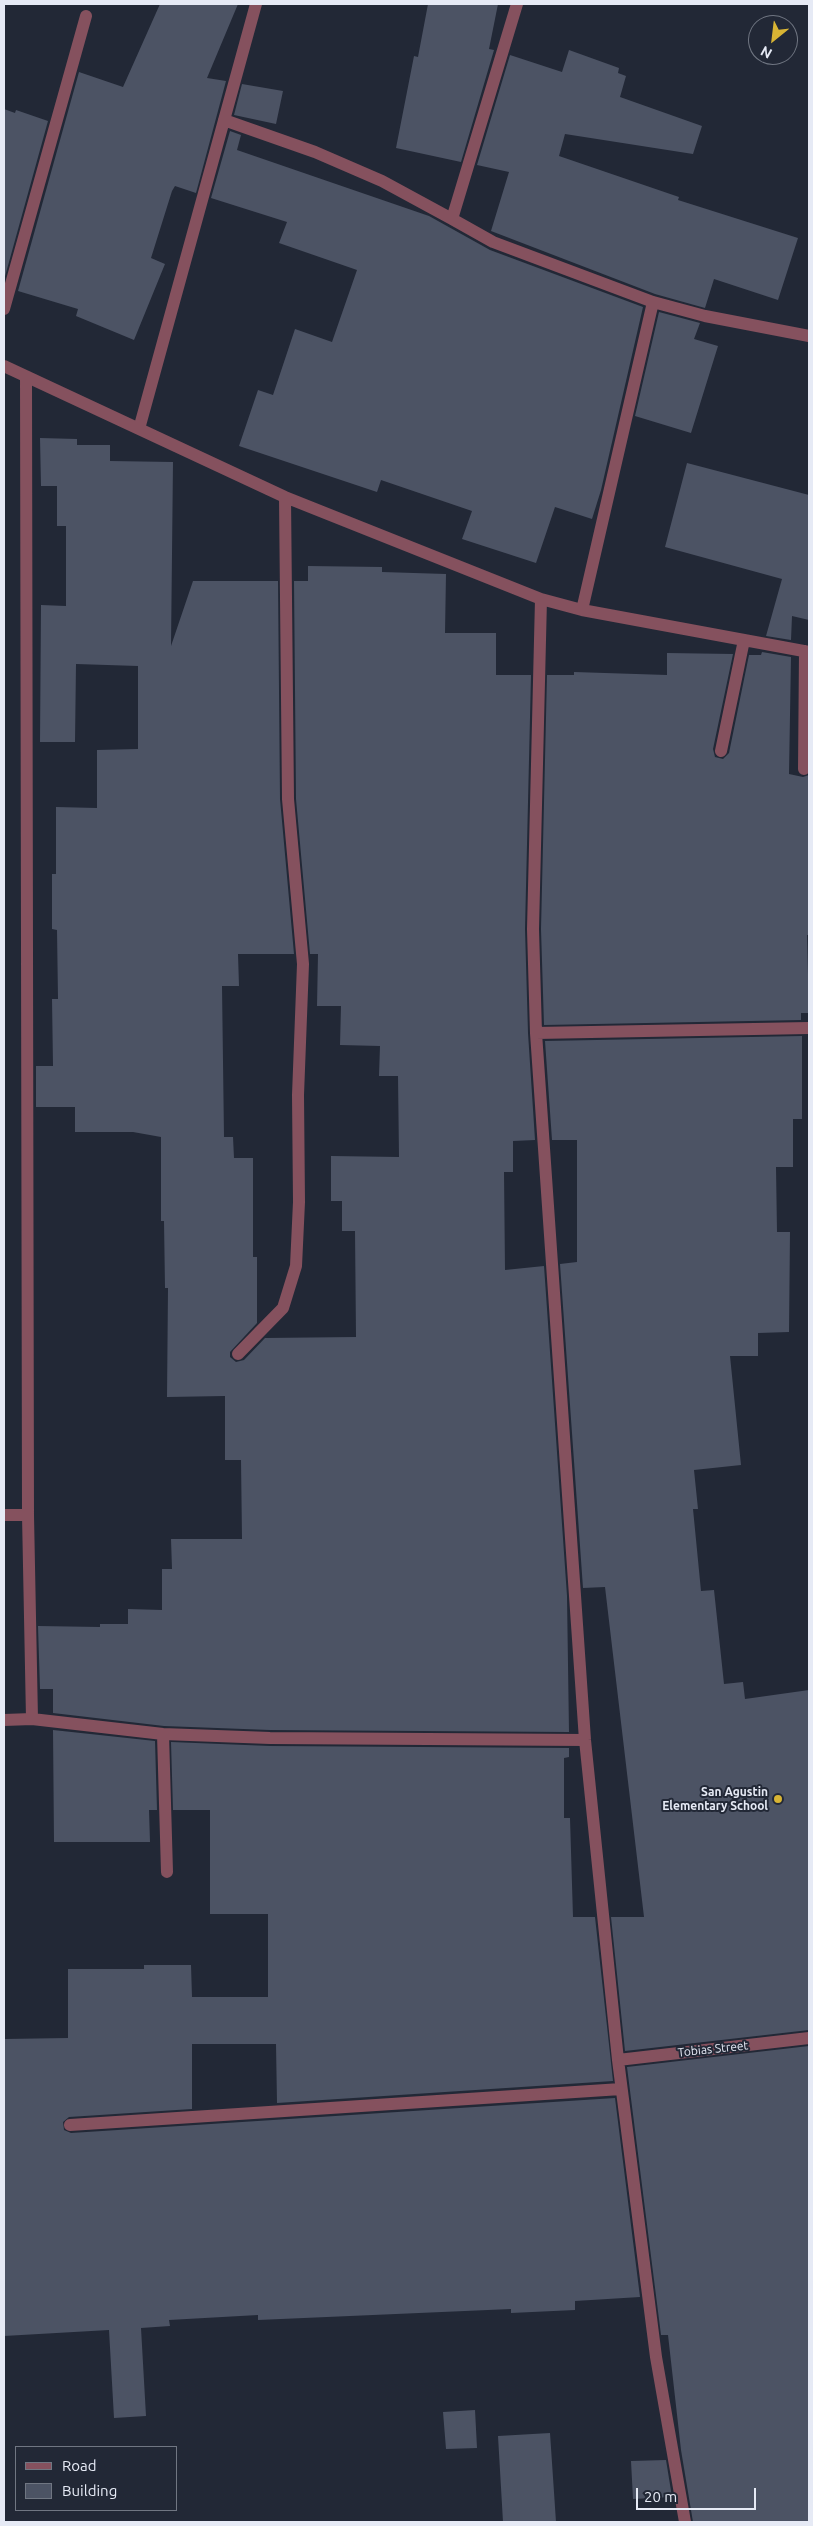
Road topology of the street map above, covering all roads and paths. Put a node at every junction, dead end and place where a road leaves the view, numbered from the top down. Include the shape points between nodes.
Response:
1 (256, 4) edge
2 (517, 4) edge
3 (86, 16) dead end
4 (224, 120) junction
5 (452, 219) junction
6 (652, 302) junction
7 (4, 309) edge
8 (809, 336) edge
9 (4, 366) edge
10 (26, 377) junction
11 (139, 429) junction
12 (284, 497) junction
13 (541, 599) junction
14 (582, 610) junction
15 (744, 640) junction
16 (807, 651) edge
17 (721, 751) dead end
18 (804, 769) dead end
19 (809, 1028) edge
20 (536, 1033) junction
21 (238, 1354) dead end
22 (4, 1515) edge
23 (28, 1515) junction
24 (32, 1719) junction
25 (4, 1720) edge
26 (162, 1734) junction
27 (585, 1740) junction
28 (167, 1872) dead end
29 (809, 2038) edge
30 (618, 2060) junction
31 (622, 2089) junction
32 (70, 2125) dead end
33 (685, 2522) edge

1 - 4 street
2 - 5 street
3 - 7 street
4 - 5 street via 315,152 382,181
4 - 11 street
5 - 6 street via 493,242
6 - 8 street
6 - 14 street
9 - 10 street
10 - 11 street
10 - 23 street
11 - 12 street
12 - 13 street
12 - 21 street via 288,799 302,964 299,1211 296,1266 283,1308
13 - 14 street
13 - 20 street via 533,929
14 - 15 street
15 - 16 street
15 - 17 street
16 - 18 street
19 - 20 street
20 - 27 street
22 - 23 street
23 - 24 street
24 - 25 street
24 - 26 street
26 - 27 street
26 - 28 street
27 - 30 street
29 - 30 street, Tobias Street
30 - 31 street
31 - 32 street
31 - 33 street via 656,2357

